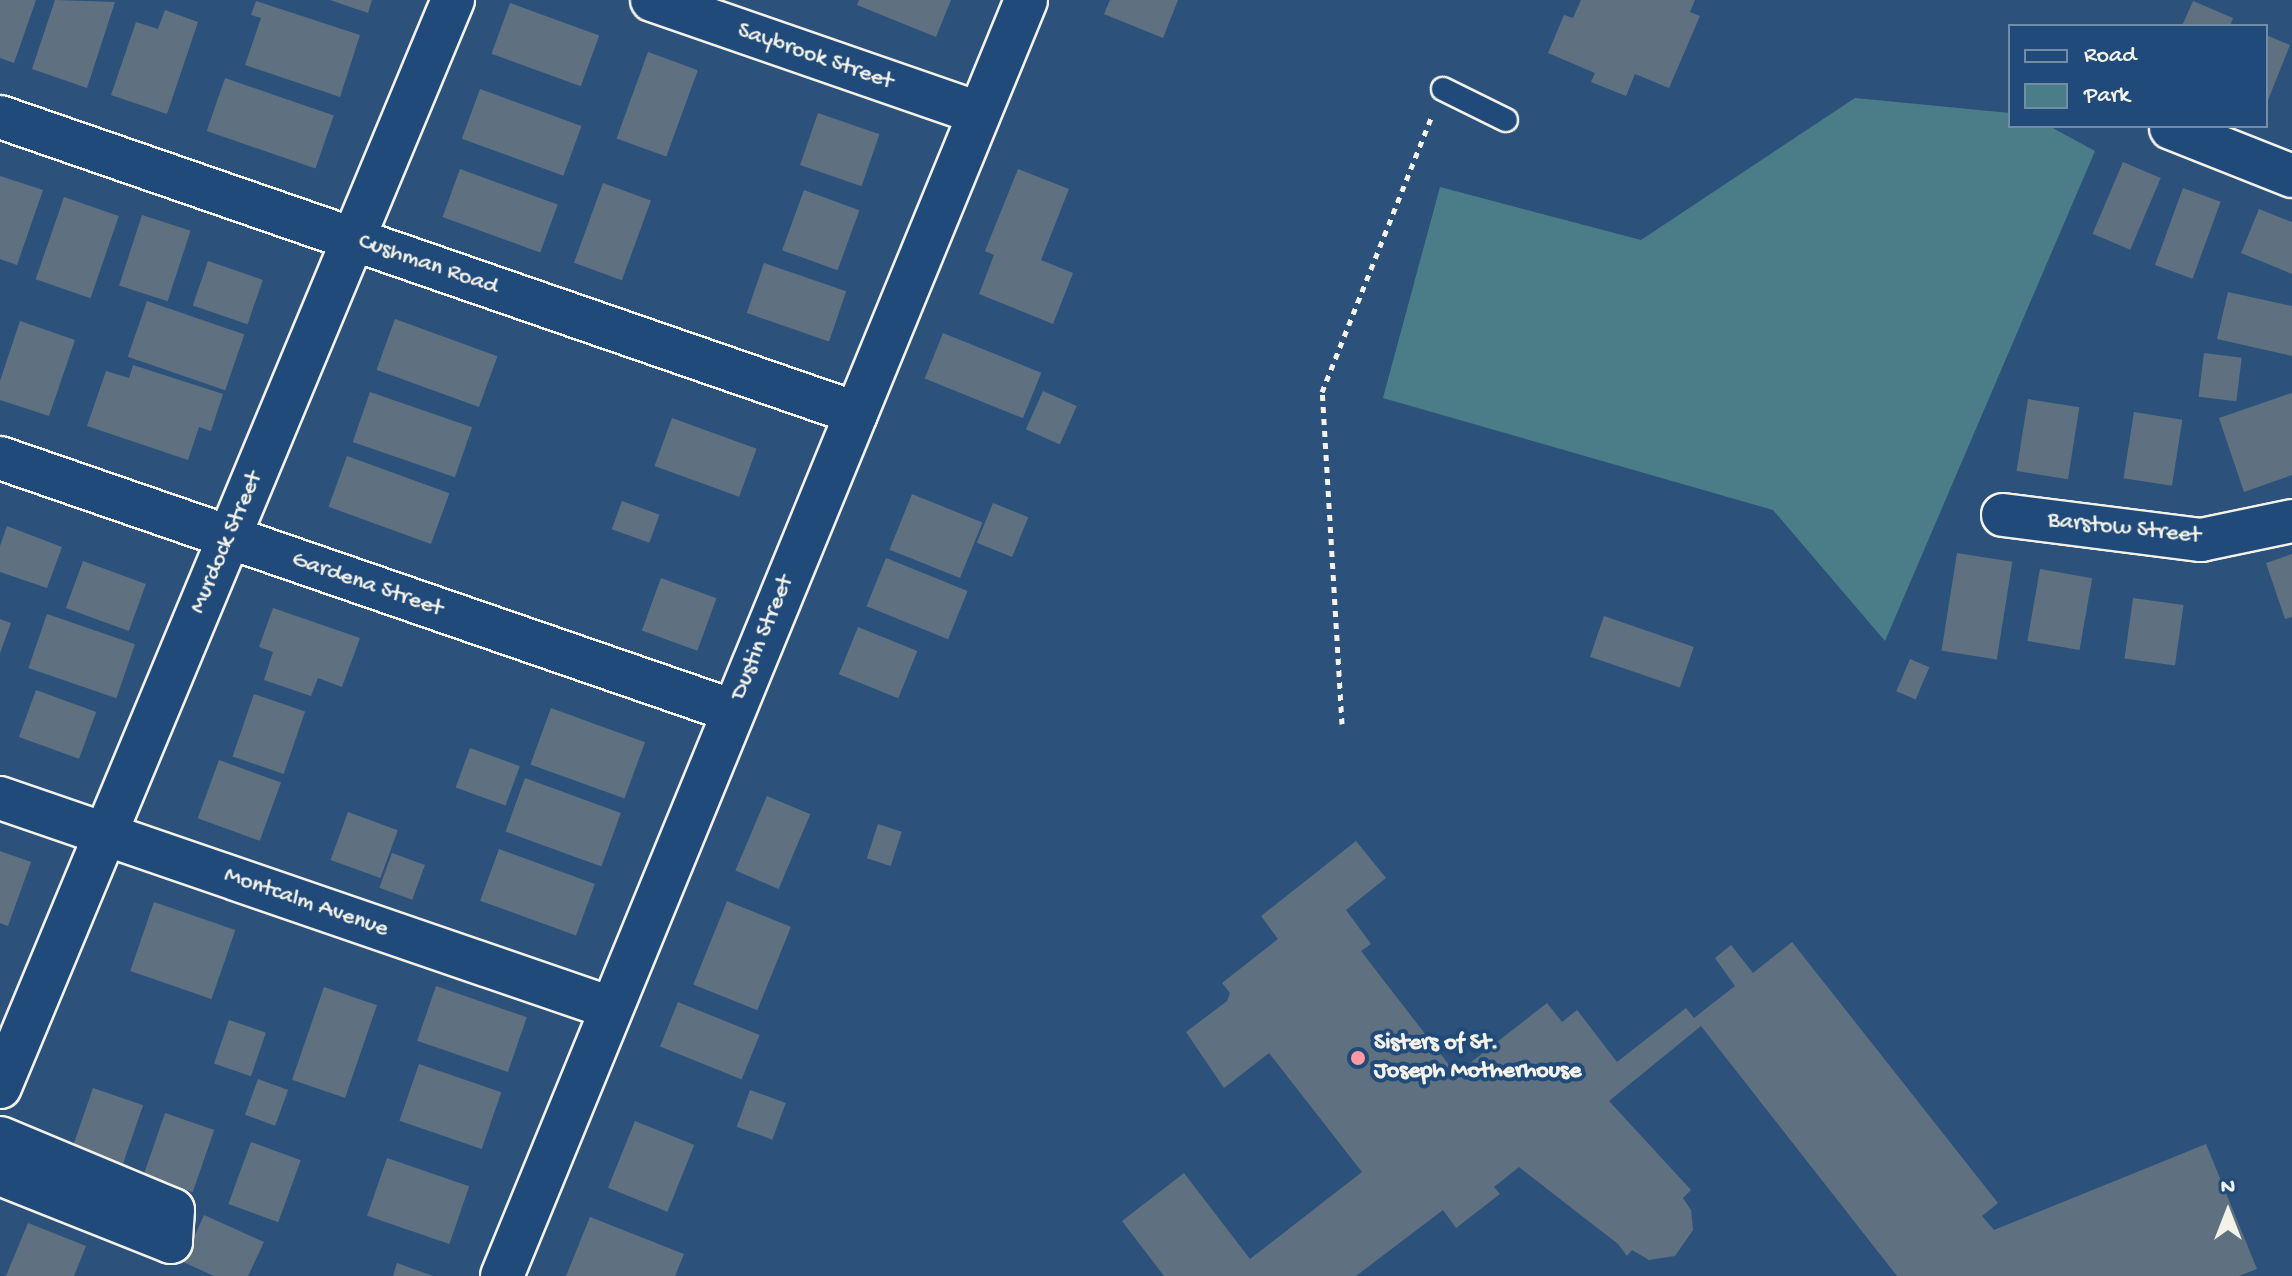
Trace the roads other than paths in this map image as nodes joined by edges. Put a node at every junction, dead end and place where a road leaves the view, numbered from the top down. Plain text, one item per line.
1 (453, 0) edge
2 (652, 0) edge
3 (1026, 0) edge
4 (1443, 89) road end
5 (979, 113) junction
6 (0, 117) edge
7 (1506, 120) dead end
8 (2171, 128) dead end
9 (2292, 176) edge
10 (353, 240) junction
11 (856, 413) junction
12 (0, 458) edge
13 (2003, 515) dead end
14 (2292, 521) edge
15 (229, 537) junction
16 (733, 711) junction
17 (0, 798) edge
18 (106, 834) junction
19 (611, 1008) junction
20 (0, 1087) edge
21 (0, 1138) edge
22 (0, 1174) edge
23 (502, 1276) edge

1 - 10 street, Murdock Street
2 - 5 street, Saybrook Street
3 - 5 street, Dustin Street
4 - 7 lane
5 - 11 street, Dustin Street
6 - 10 street, Cushman Road
8 - 9 street
10 - 11 street, Cushman Road
10 - 15 street, Murdock Street
11 - 16 street, Dustin Street
12 - 15 street, Gardena Street
13 - 14 street, Barstow Street
15 - 16 street, Gardena Street
15 - 18 street, Murdock Street
16 - 19 street, Dustin Street
17 - 18 street, Montcalm Avenue
18 - 19 street, Montcalm Avenue
18 - 20 street, Murdock Street
19 - 23 street, Dustin Street
21 - 22 street

